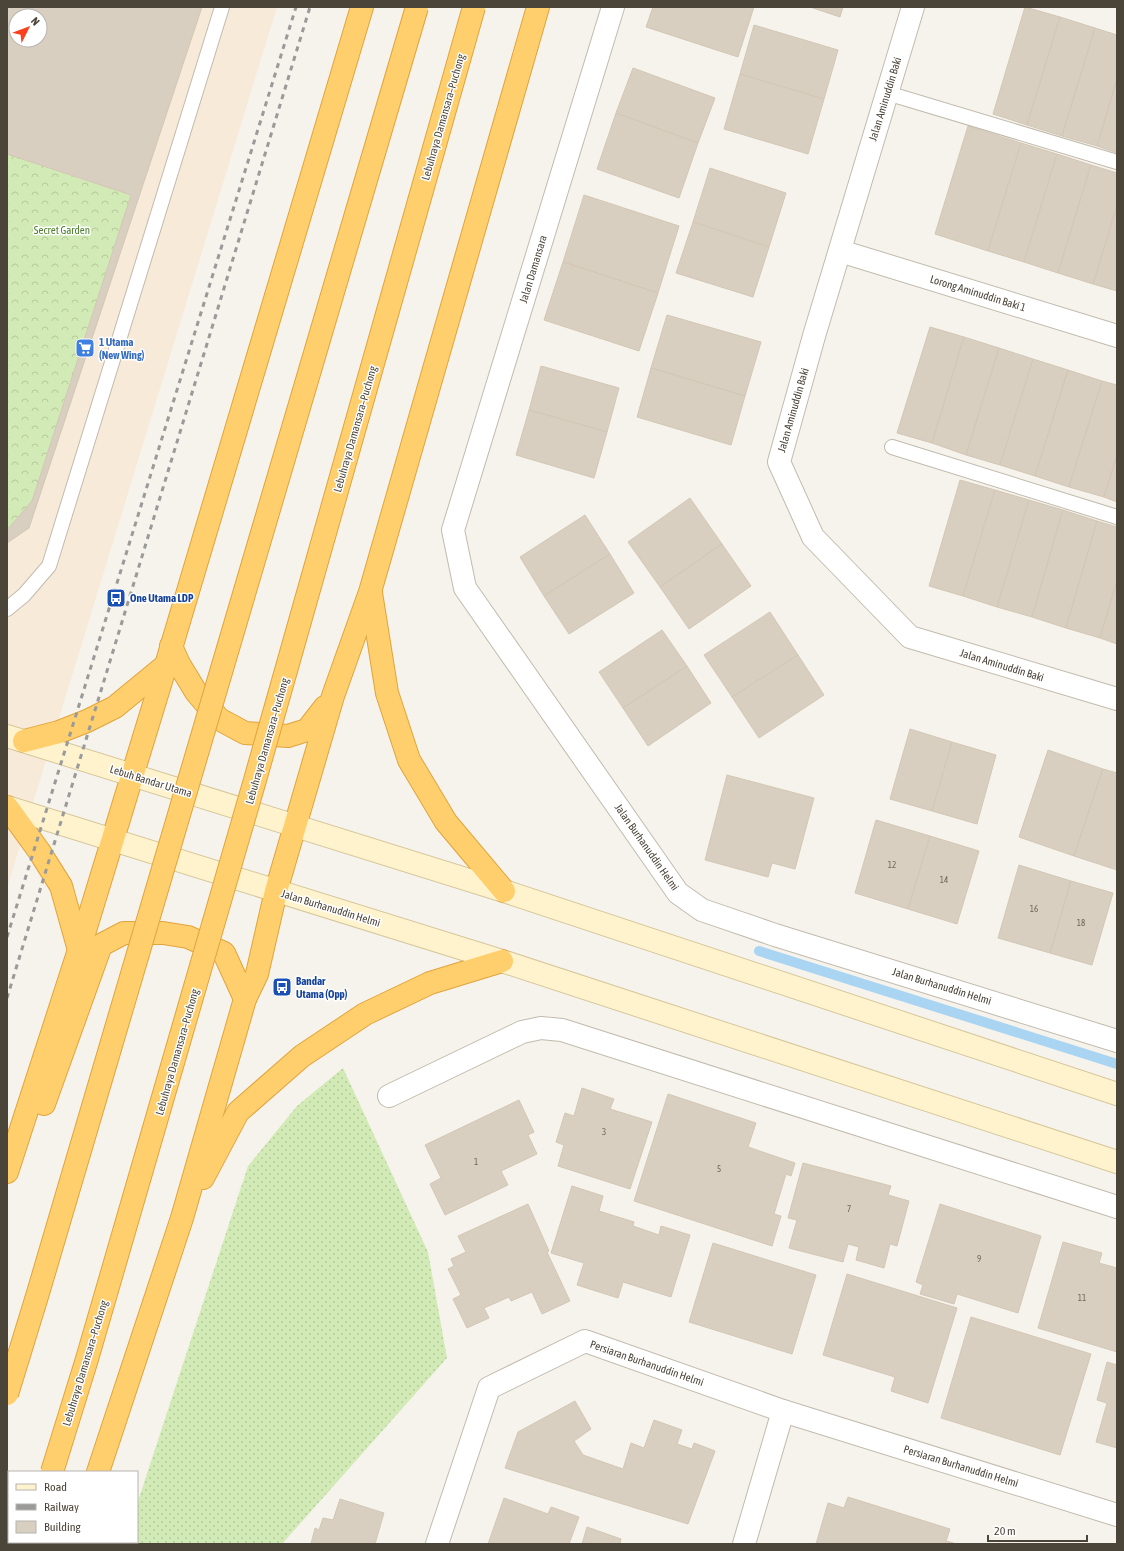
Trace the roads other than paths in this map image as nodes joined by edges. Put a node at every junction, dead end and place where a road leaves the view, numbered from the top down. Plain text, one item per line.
1 (222, 7) edge
2 (362, 7) edge
3 (417, 7) edge
4 (474, 7) edge
5 (538, 7) edge
6 (613, 7) edge
7 (913, 7) edge
8 (887, 93) junction
9 (1117, 162) edge
10 (840, 251) junction
11 (1117, 336) edge
12 (892, 447) dead end
13 (1117, 517) edge
14 (453, 530) joint
15 (370, 592) junction
16 (7, 609) edge
17 (169, 656) junction
18 (333, 696) junction
19 (1117, 699) edge
20 (16, 739) edge
21 (132, 775) junction
22 (7, 807) edge
23 (295, 826) junction
24 (112, 840) junction
25 (276, 891) junction
26 (504, 891) junction
27 (79, 950) junction
28 (502, 961) junction
29 (245, 999) junction
30 (1117, 1041) edge
31 (1117, 1094) edge
32 (389, 1096) dead end
33 (1117, 1162) edge
34 (7, 1172) edge
35 (7, 1185) edge
36 (1117, 1207) edge
37 (182, 1218) junction
38 (7, 1394) edge
39 (783, 1411) junction
40 (52, 1471) edge
41 (98, 1471) edge
42 (1117, 1515) edge
43 (438, 1544) edge
44 (744, 1544) edge

1 - 16 lane
2 - 17 highway
3 - 38 highway, bridge
4 - 40 highway, Lebuhraya Damansara–Puchong, bridge
5 - 15 highway
6 - 14 street, Jalan Damansara
7 - 8 street, Jalan Aminuddin Baki
8 - 9 lane
8 - 10 street, Jalan Aminuddin Baki
10 - 11 street, Lorong Aminuddin Baki 1
10 - 19 street, Jalan Aminuddin Baki
12 - 13 lane
14 - 30 street, Jalan Burhanuddin Helmi
15 - 18 highway
15 - 26 highway
17 - 18 highway
17 - 20 highway
17 - 21 highway
18 - 23 highway
20 - 21 main road, Lebuh Bandar Utama
21 - 23 main road, Lebuh Bandar Utama
21 - 24 highway
22 - 24 main road
22 - 27 highway
23 - 25 highway
23 - 26 main road
24 - 25 main road
24 - 27 highway
25 - 28 main road, Jalan Burhanuddin Helmi
25 - 29 highway
26 - 31 main road
27 - 34 highway
28 - 33 main road, Jalan Burhanuddin Helmi
28 - 37 highway
29 - 35 highway
29 - 37 highway
32 - 36 street
37 - 41 highway
39 - 42 street, Persiaran Burhanuddin Helmi
39 - 43 street, Persiaran Burhanuddin Helmi
39 - 44 street

